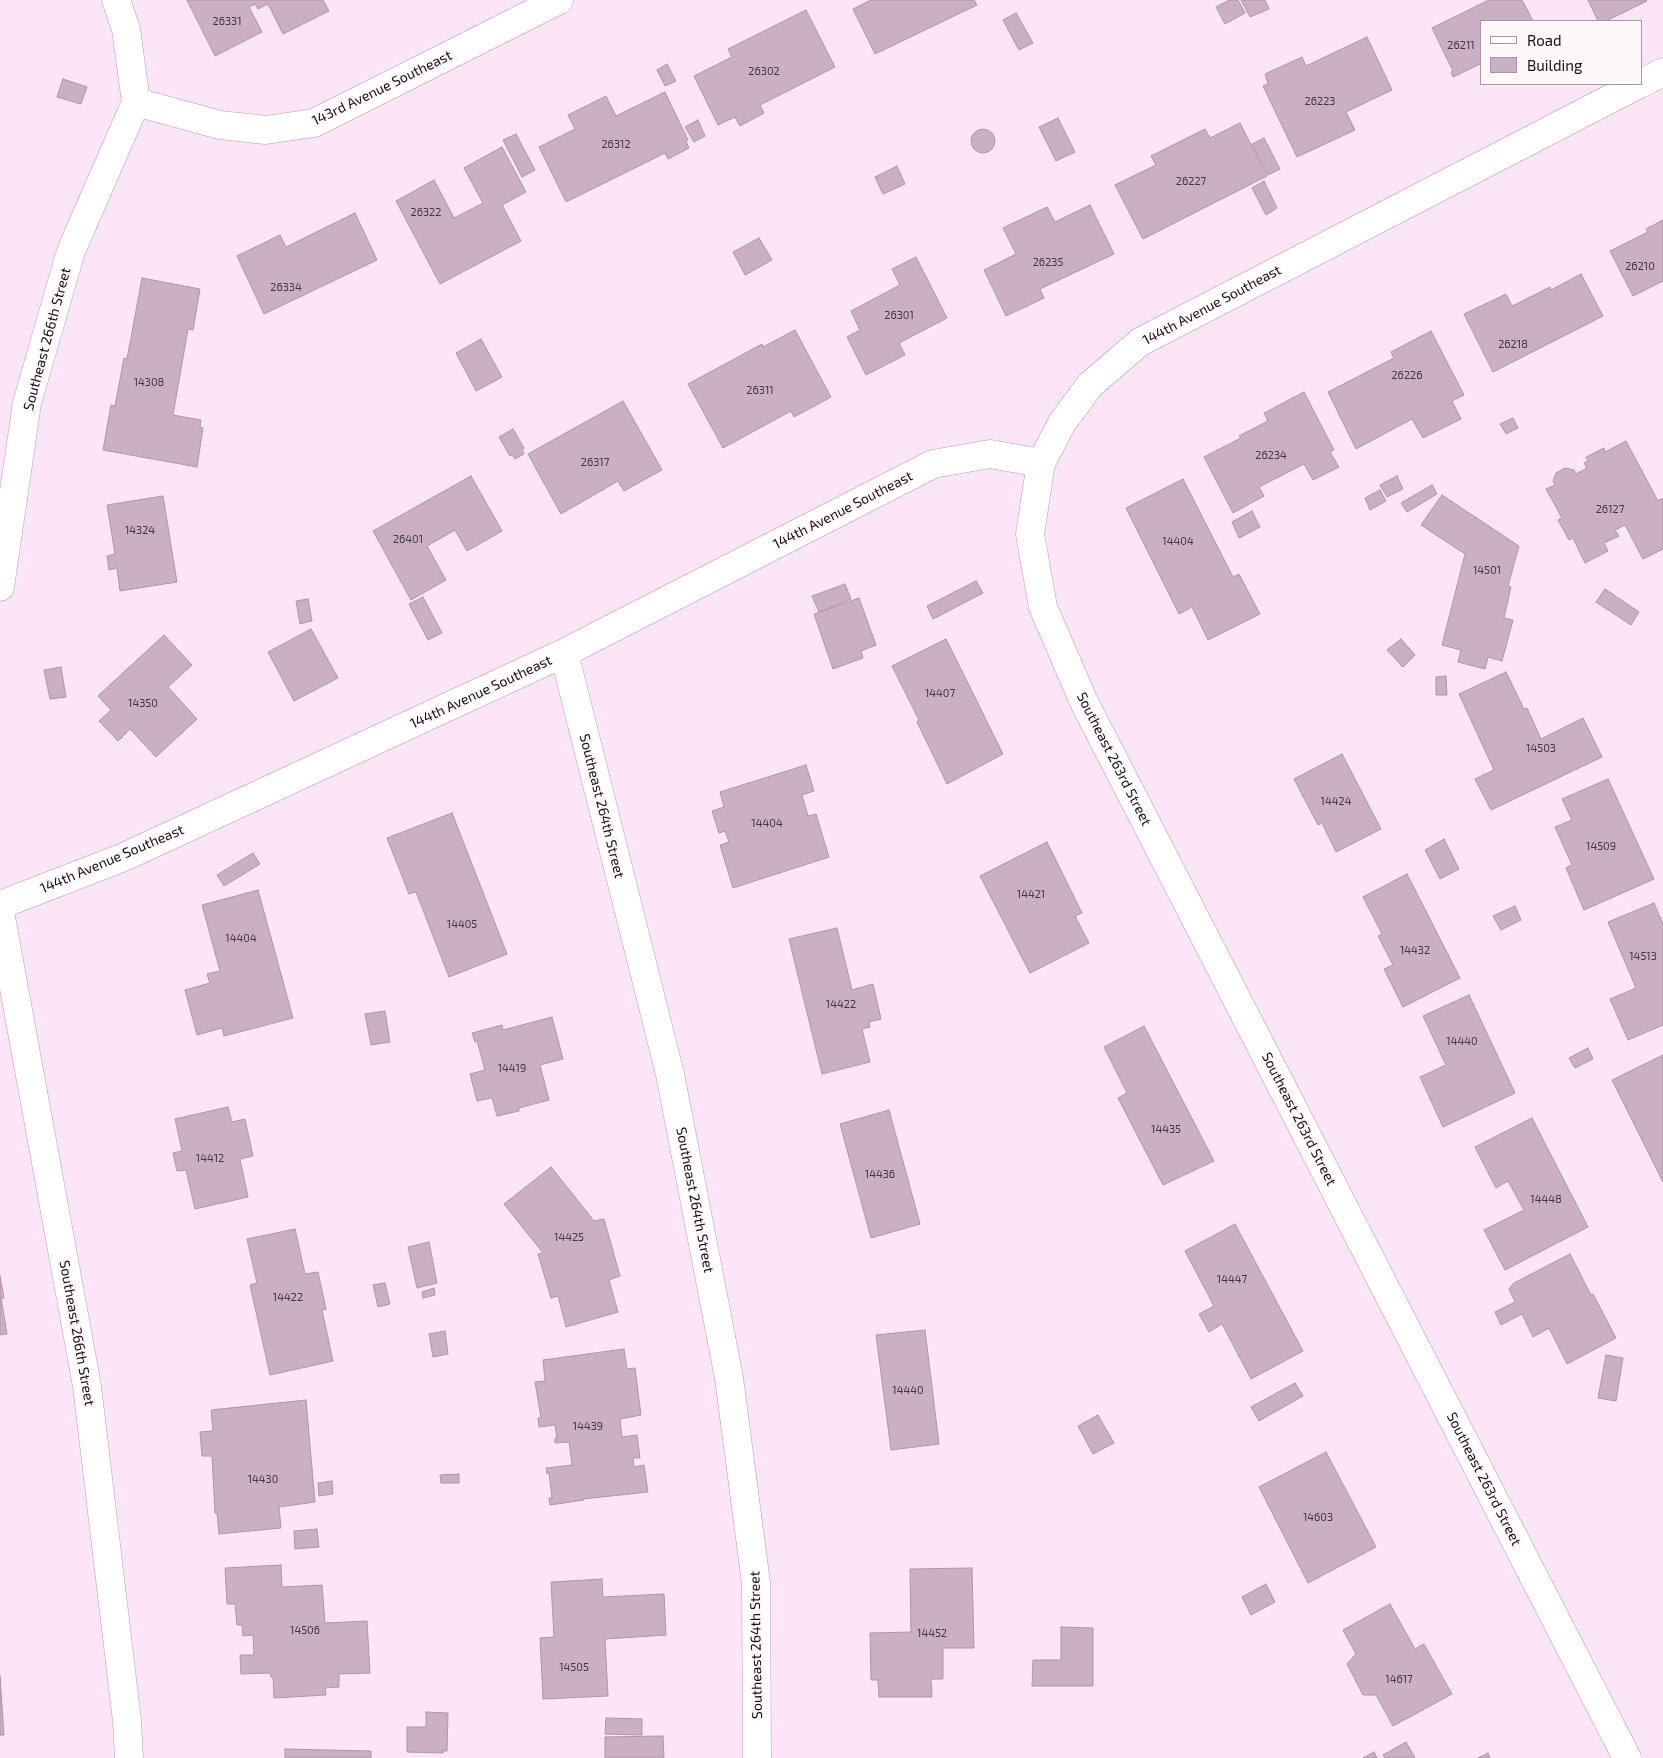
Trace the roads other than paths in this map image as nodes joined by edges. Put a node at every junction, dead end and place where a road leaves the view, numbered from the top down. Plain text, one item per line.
1 (116, 0) edge
2 (559, 0) edge
3 (1663, 72) edge
4 (1643, 82) edge
5 (1637, 85) edge
6 (136, 102) junction
7 (1041, 463) junction
8 (0, 587) edge
9 (564, 653) junction
10 (0, 905) edge
11 (0, 912) edge
12 (129, 1758) edge
13 (757, 1758) edge
14 (1627, 1758) edge

1 - 6 street
2 - 6 street, 143rd Avenue Southeast
3 - 4 street, 144th Avenue Southeast
5 - 7 street, 144th Avenue Southeast
6 - 8 street, Southeast 266th Street
7 - 9 street, 144th Avenue Southeast
7 - 14 street, Southeast 263rd Street
9 - 10 street, 144th Avenue Southeast
9 - 13 street, Southeast 264th Street
11 - 12 street, Southeast 266th Street

